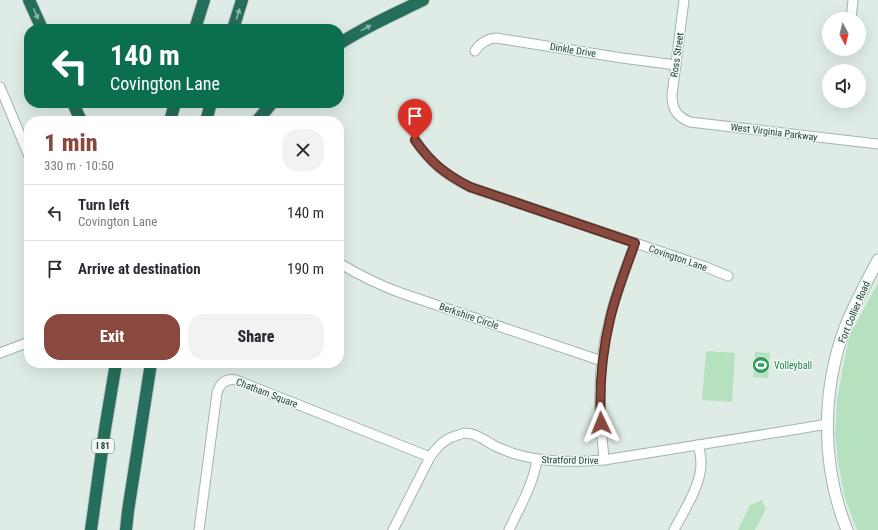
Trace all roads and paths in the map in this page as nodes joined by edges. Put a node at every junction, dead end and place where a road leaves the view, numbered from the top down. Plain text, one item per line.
1 (30, 0) edge
2 (204, 0) edge
3 (242, 0) edge
4 (423, 0) edge
5 (684, 0) edge
6 (853, 0) edge
7 (852, 12) edge
8 (40, 24) edge
9 (197, 24) edge
10 (235, 24) edge
11 (344, 41) edge
12 (474, 51) dead end
13 (676, 65) junction
14 (0, 87) edge
15 (268, 108) edge
16 (675, 110) joint
17 (261, 116) edge
18 (415, 140) dead end
19 (24, 144) edge
20 (878, 144) edge
21 (635, 243) junction
22 (878, 260) edge
23 (344, 266) edge
24 (728, 276) dead end
25 (24, 344) edge
26 (0, 354) edge
27 (602, 361) junction
28 (109, 368) edge
29 (115, 368) edge
30 (150, 368) edge
31 (158, 368) edge
32 (827, 424) junction
33 (698, 445) junction
34 (430, 457) junction
35 (537, 459) junction
36 (604, 460) junction
37 (94, 511) junction
38 (128, 511) junction
39 (91, 530) edge
40 (126, 530) edge
41 (199, 530) edge
42 (393, 530) edge
43 (509, 530) edge
44 (674, 530) edge
45 (847, 530) edge

1 -> 8 highway
2 - 9 highway
10 -> 3 highway
11 -> 4 highway
5 - 13 street, Ross Street
6 - 7 street
12 - 13 street, Dinkle Drive
13 - 16 street, Ross Street
14 - 19 street
15 - 17 highway
16 - 20 street, West Virginia Parkway
18 - 21 street, Covington Lane
21 - 24 street, Covington Lane
21 - 27 street
22 - 32 street, Fort Collier Road
23 - 27 street, Berkshire Circle
25 - 26 street
27 - 36 street
28 - 37 highway
29 - 37 highway, I 81
30 - 38 highway
31 - 38 highway
32 - 33 street, Stratford Drive
32 - 45 street, Fort Collier Road
33 - 36 street, Stratford Drive
33 - 44 street
34 - 35 street, Stratford Drive
34 - 41 street, Chatham Square
34 - 42 street, Stratford Drive
35 - 36 street, Stratford Drive
35 - 43 street
37 - 39 highway, I 81
38 - 40 highway

